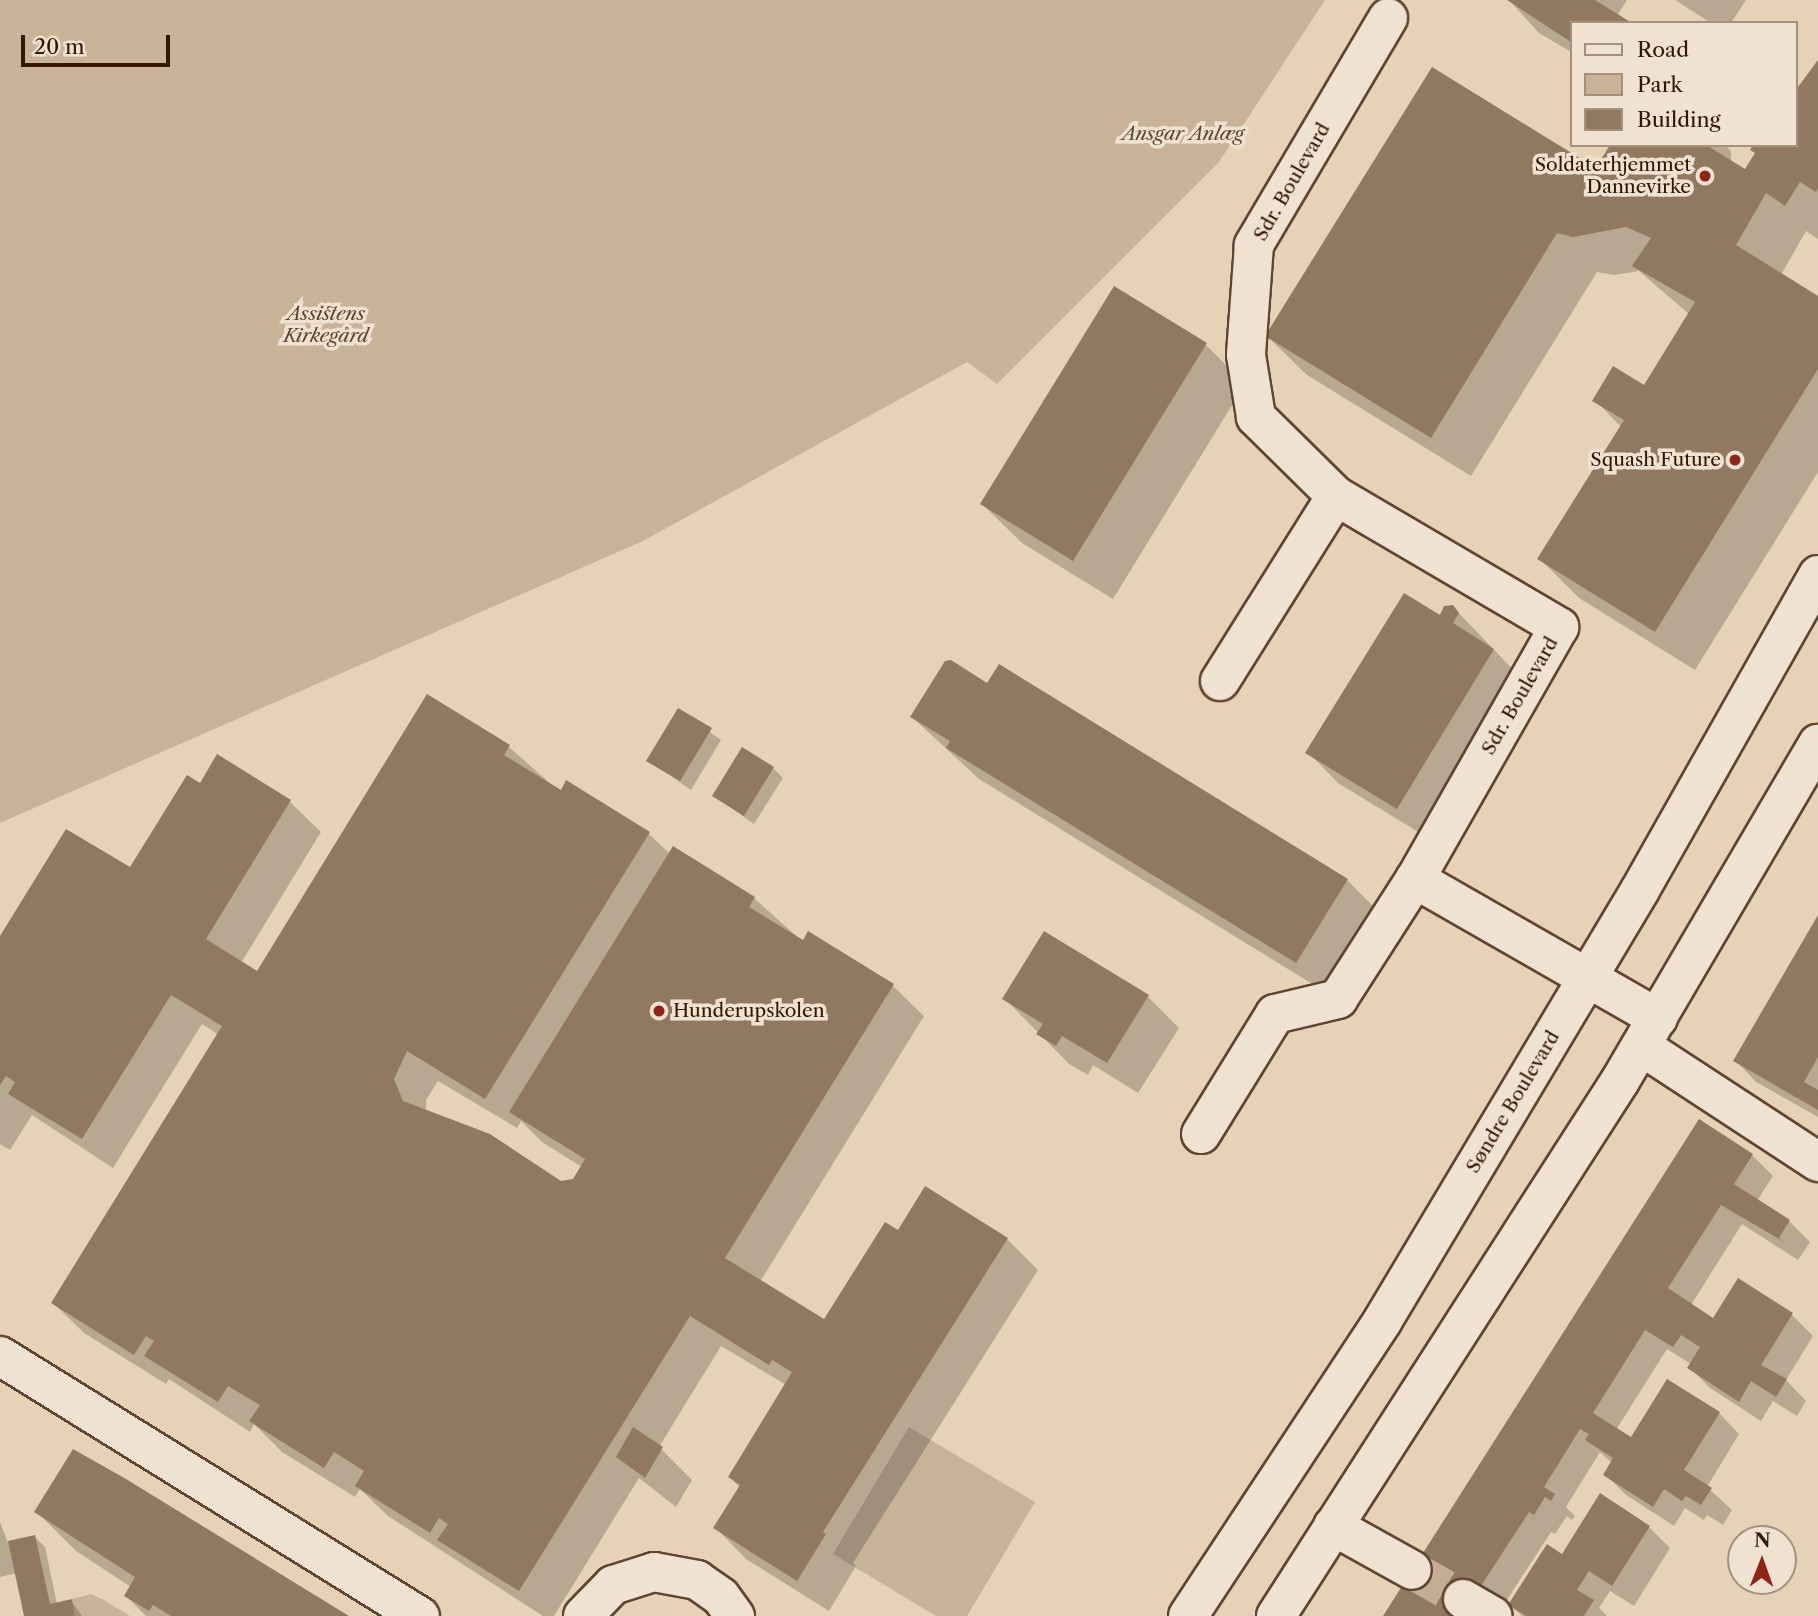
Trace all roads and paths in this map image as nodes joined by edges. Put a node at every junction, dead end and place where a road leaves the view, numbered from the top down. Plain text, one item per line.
1 (1388, 18) dead end
2 (1336, 496) junction
3 (1818, 575) edge
4 (1220, 681) dead end
5 (1818, 744) edge
6 (1415, 879) junction
7 (1588, 976) junction
8 (1650, 1032) junction
9 (1201, 1134) dead end
10 (1818, 1163) edge
11 (0, 1356) edge
12 (1333, 1526) junction
13 (1412, 1570) tunnel mouth
14 (420, 1616) edge
15 (583, 1616) edge
16 (735, 1616) edge
17 (1188, 1616) edge
18 (1276, 1616) edge

1 - 2 street, Sdr. Boulevard
2 - 4 street
2 - 6 street, Sdr. Boulevard
3 - 7 street, Søndre Boulevard
5 - 8 street
6 - 7 street
6 - 9 street, Sdr. Boulevard
7 - 8 street
7 - 17 street, Søndre Boulevard
8 - 10 street
8 - 12 street
11 - 14 street
12 - 13 street
12 - 18 street
15 - 16 street

